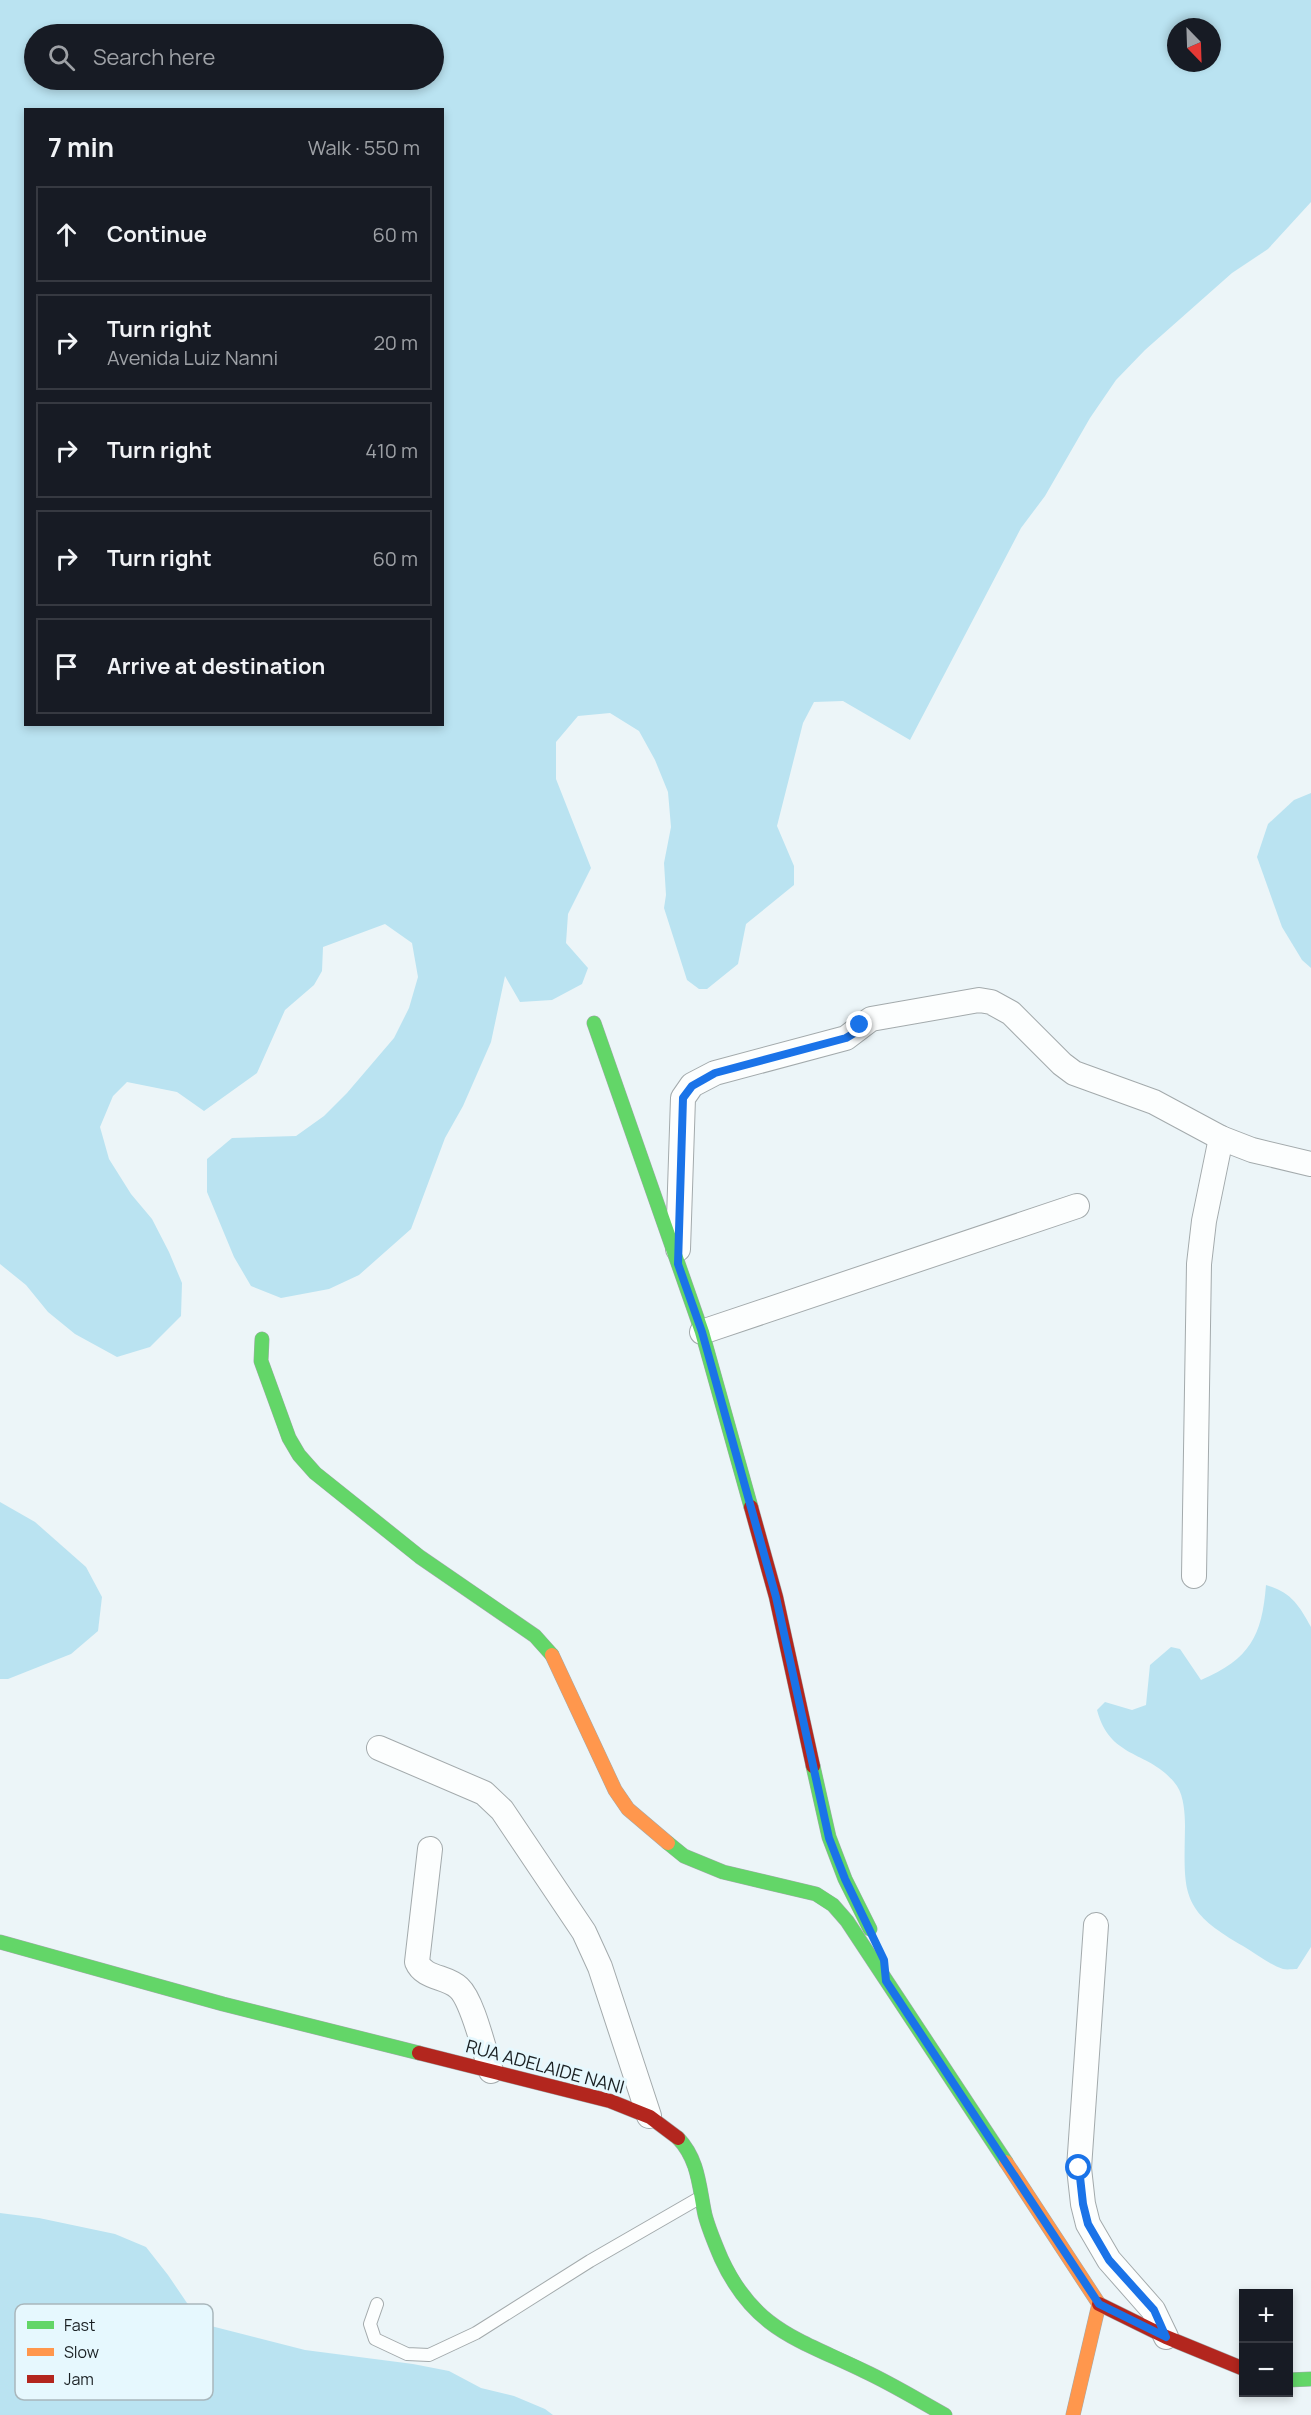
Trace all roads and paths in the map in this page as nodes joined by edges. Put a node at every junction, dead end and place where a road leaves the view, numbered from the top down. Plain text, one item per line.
1 (594, 1023) dead end
2 (1221, 1138) junction
3 (1311, 1164) edge
4 (1077, 1206) dead end
5 (678, 1264) junction
6 (702, 1332) junction
7 (262, 1339) dead end
8 (1194, 1576) dead end
9 (379, 1748) dead end
10 (430, 1850) dead end
11 (1096, 1925) dead end
12 (0, 1942) edge
13 (886, 1981) junction
14 (491, 2071) junction
15 (649, 2116) junction
16 (702, 2197) junction
17 (377, 2304) dead end
18 (1099, 2304) junction
19 (1166, 2337) junction
20 (1239, 2367) edge
21 (1311, 2379) edge
22 (1293, 2380) edge
23 (945, 2415) edge
24 (1073, 2415) edge

1 - 5 street
2 - 3 street
2 - 5 street
2 - 8 street
4 - 6 street
5 - 6 street
6 - 13 street
7 - 13 street
9 - 15 street
10 - 14 street
11 - 19 street
12 - 14 street, RUA ADELAIDE NANI
13 - 18 street
14 - 15 street, RUA ADELAIDE NANI
15 - 16 street, RUA ADELAIDE NANI
16 - 17 lane
16 - 23 street, RUA ADELAIDE NANI
18 - 19 street
18 - 24 street
19 - 20 street
21 - 22 street

